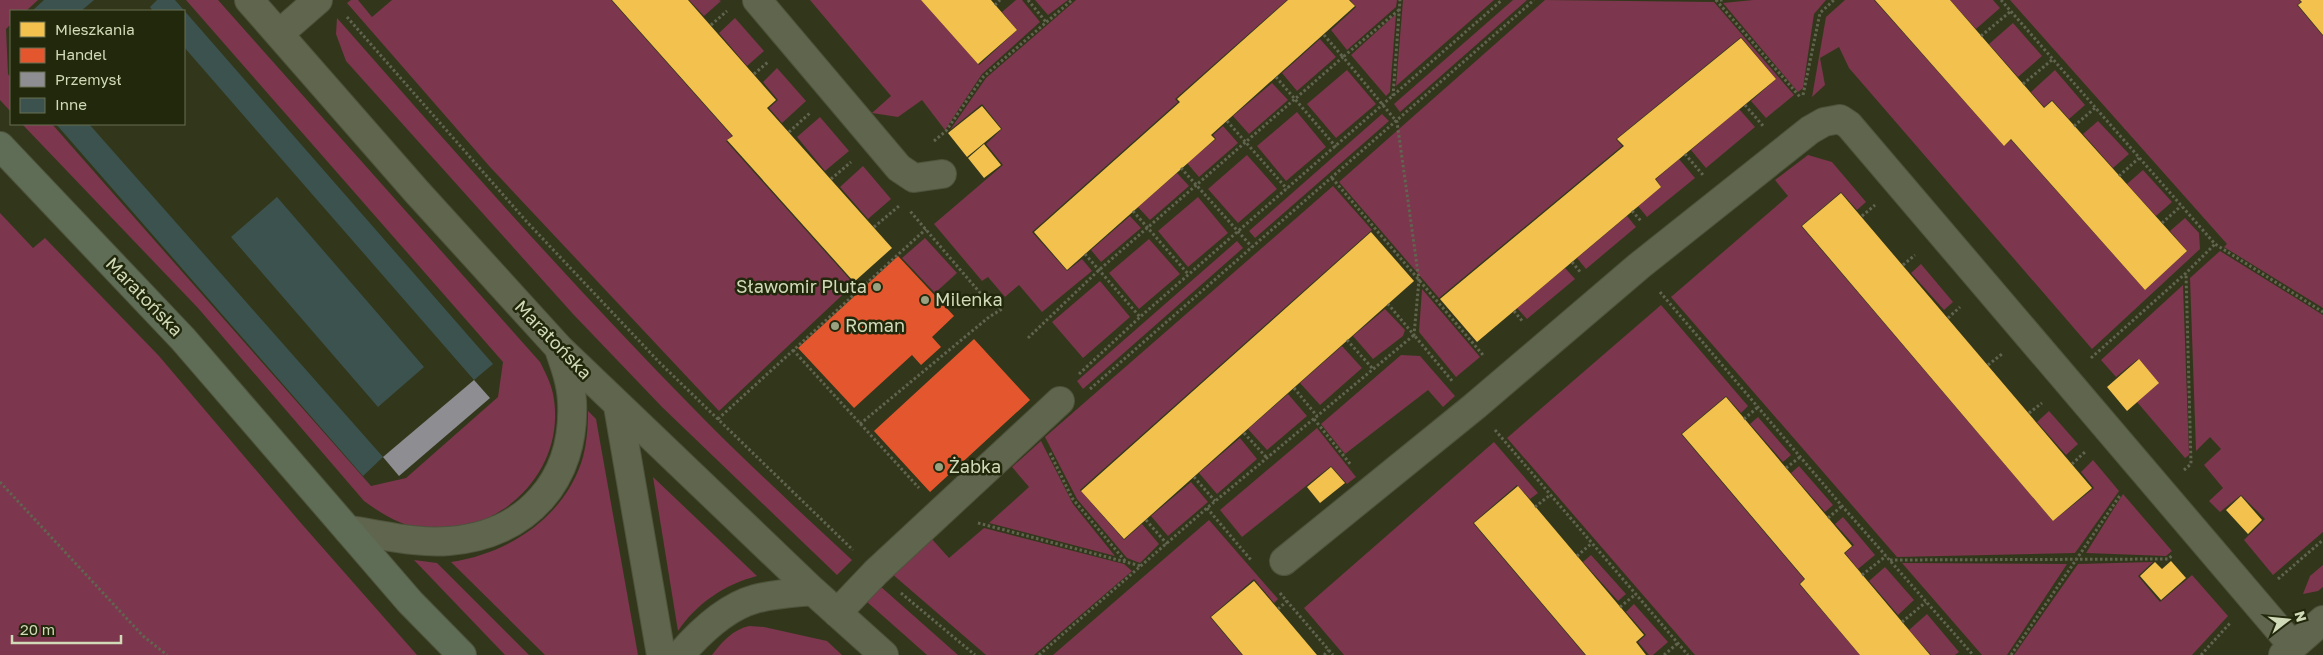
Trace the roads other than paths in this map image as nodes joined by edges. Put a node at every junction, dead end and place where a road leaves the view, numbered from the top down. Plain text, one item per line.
1 (249, 0) edge
2 (318, 0) edge
3 (745, 3) edge
4 (279, 34) junction
5 (0, 146) edge
6 (942, 174) dead end
7 (559, 348) junction
8 (1060, 401) road end
9 (618, 406) junction
10 (348, 530) junction
11 (1284, 561) dead end
12 (813, 591) junction
13 (837, 612) junction
14 (2323, 620) edge
15 (2288, 651) edge
16 (462, 655) edge
17 (661, 655) edge
18 (680, 655) edge
19 (884, 655) edge

1 - 4 street, Maratońska
2 - 4 street
3 - 6 street
4 - 7 street, Maratońska
5 - 10 main road, Maratońska
7 - 9 street, Maratońska
7 - 10 street
8 - 13 street
9 - 12 street, Maratońska
9 - 17 street
10 - 16 main road, Maratońska
11 - 15 street
12 - 13 street, Maratońska
12 - 18 street
13 - 19 street, Maratońska
14 - 15 street

